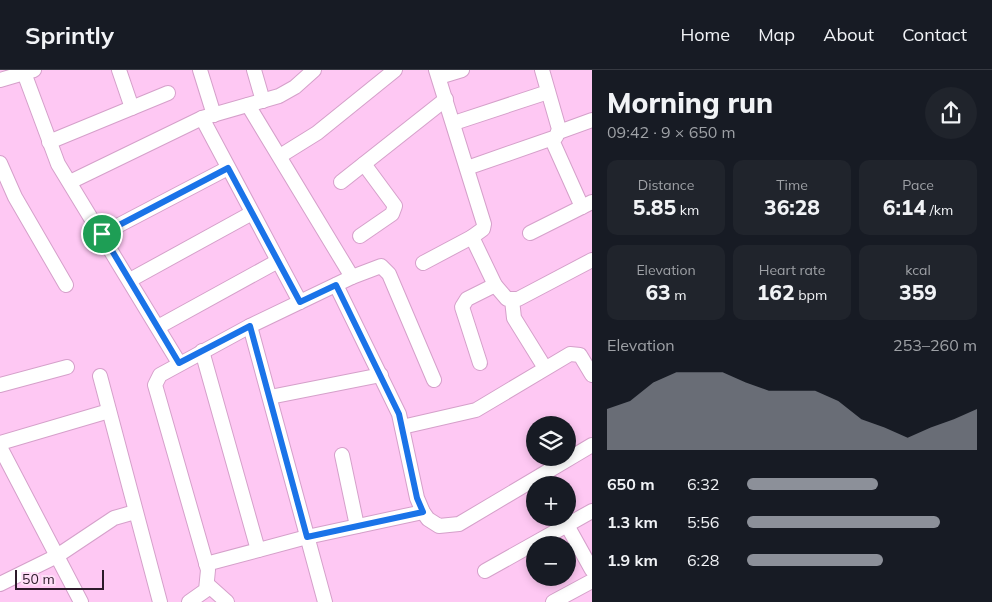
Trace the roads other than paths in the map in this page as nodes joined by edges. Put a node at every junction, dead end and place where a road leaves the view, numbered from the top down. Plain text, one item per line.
1 (119, 70) edge
2 (200, 70) edge
3 (254, 70) edge
4 (314, 70) edge
5 (395, 70) edge
6 (462, 70) edge
7 (542, 70) edge
8 (27, 71) edge
9 (438, 74) edge
10 (0, 80) edge
11 (548, 92) junction
12 (168, 94) dead end
13 (446, 100) junction
14 (263, 101) junction
15 (248, 105) junction
16 (132, 108) junction
17 (208, 117) junction
18 (454, 123) junction
19 (591, 124) edge
20 (555, 136) junction
21 (48, 142) junction
22 (280, 156) junction
23 (0, 163) edge
24 (364, 164) junction
25 (228, 168) junction
26 (467, 168) junction
27 (70, 182) junction
28 (341, 182) dead end
29 (4, 184) edge
30 (587, 205) edge
31 (252, 213) junction
32 (530, 233) dead end
33 (102, 234) junction
34 (360, 236) dead end
35 (472, 237) junction
36 (592, 260) edge
37 (278, 261) junction
38 (422, 263) dead end
39 (352, 277) junction
40 (130, 280) junction
41 (66, 285) dead end
42 (336, 285) junction
43 (495, 285) junction
44 (512, 300) junction
45 (300, 302) junction
46 (250, 326) junction
47 (158, 327) junction
48 (202, 350) junction
49 (179, 363) junction
50 (480, 363) dead end
51 (67, 367) dead end
52 (545, 368) junction
53 (381, 375) junction
54 (592, 375) edge
55 (100, 376) dead end
56 (434, 380) dead end
57 (0, 386) edge
58 (270, 397) junction
59 (109, 411) junction
60 (402, 428) junction
61 (0, 443) edge
62 (592, 445) edge
63 (0, 447) edge
64 (342, 455) dead end
65 (547, 476) edge
66 (526, 488) edge
67 (592, 510) edge
68 (135, 512) junction
69 (423, 512) junction
70 (576, 516) edge
71 (357, 526) junction
72 (556, 526) edge
73 (568, 526) edge
74 (307, 537) junction
75 (258, 550) junction
76 (57, 556) junction
77 (206, 564) junction
78 (592, 570) edge
79 (485, 571) dead end
80 (592, 581) edge
81 (0, 584) edge
82 (208, 585) junction
83 (81, 602) edge
84 (160, 602) edge
85 (189, 602) edge
86 (227, 602) edge
87 (324, 602) edge
88 (553, 602) edge

1 - 16 street
2 - 17 street
3 - 14 street
4 - 14 street
5 - 22 street
6 - 9 street
7 - 11 street
8 - 10 street
8 - 21 street
9 - 13 street
11 - 18 street
11 - 20 street
12 - 16 street
13 - 18 street
13 - 24 street
14 - 15 street
15 - 17 street
15 - 22 street
16 - 21 street
17 - 25 street
17 - 27 street
18 - 26 street
19 - 20 street
20 - 26 street
20 - 30 street
21 - 27 street
22 - 39 street
23 - 29 street
24 - 28 street
24 - 34 street
25 - 31 street
25 - 33 street
26 - 35 street
27 - 33 street
29 - 41 street
30 - 32 street
31 - 37 street
31 - 40 street
33 - 40 street
35 - 38 street
35 - 43 street
36 - 44 street
37 - 45 street
37 - 47 street
39 - 42 street
39 - 56 street
40 - 47 street
42 - 45 street
42 - 53 street
43 - 44 street
43 - 50 street
44 - 52 street
45 - 46 street
46 - 48 street
46 - 58 street
47 - 49 street
48 - 49 street
48 - 75 street
49 - 77 street
51 - 57 street
52 - 54 street
52 - 60 street
53 - 58 street
53 - 60 street
55 - 59 street
58 - 74 street
59 - 61 street
59 - 68 street
60 - 69 street
62 - 65 street
63 - 76 street
64 - 71 street
66 - 69 street
67 - 70 street
68 - 76 street
68 - 84 street
69 - 71 street
71 - 74 street
72 - 79 street
73 - 78 street
74 - 75 street
74 - 87 street
75 - 77 street
76 - 81 street
76 - 83 street
77 - 82 street
80 - 88 street
82 - 85 street
82 - 86 street

